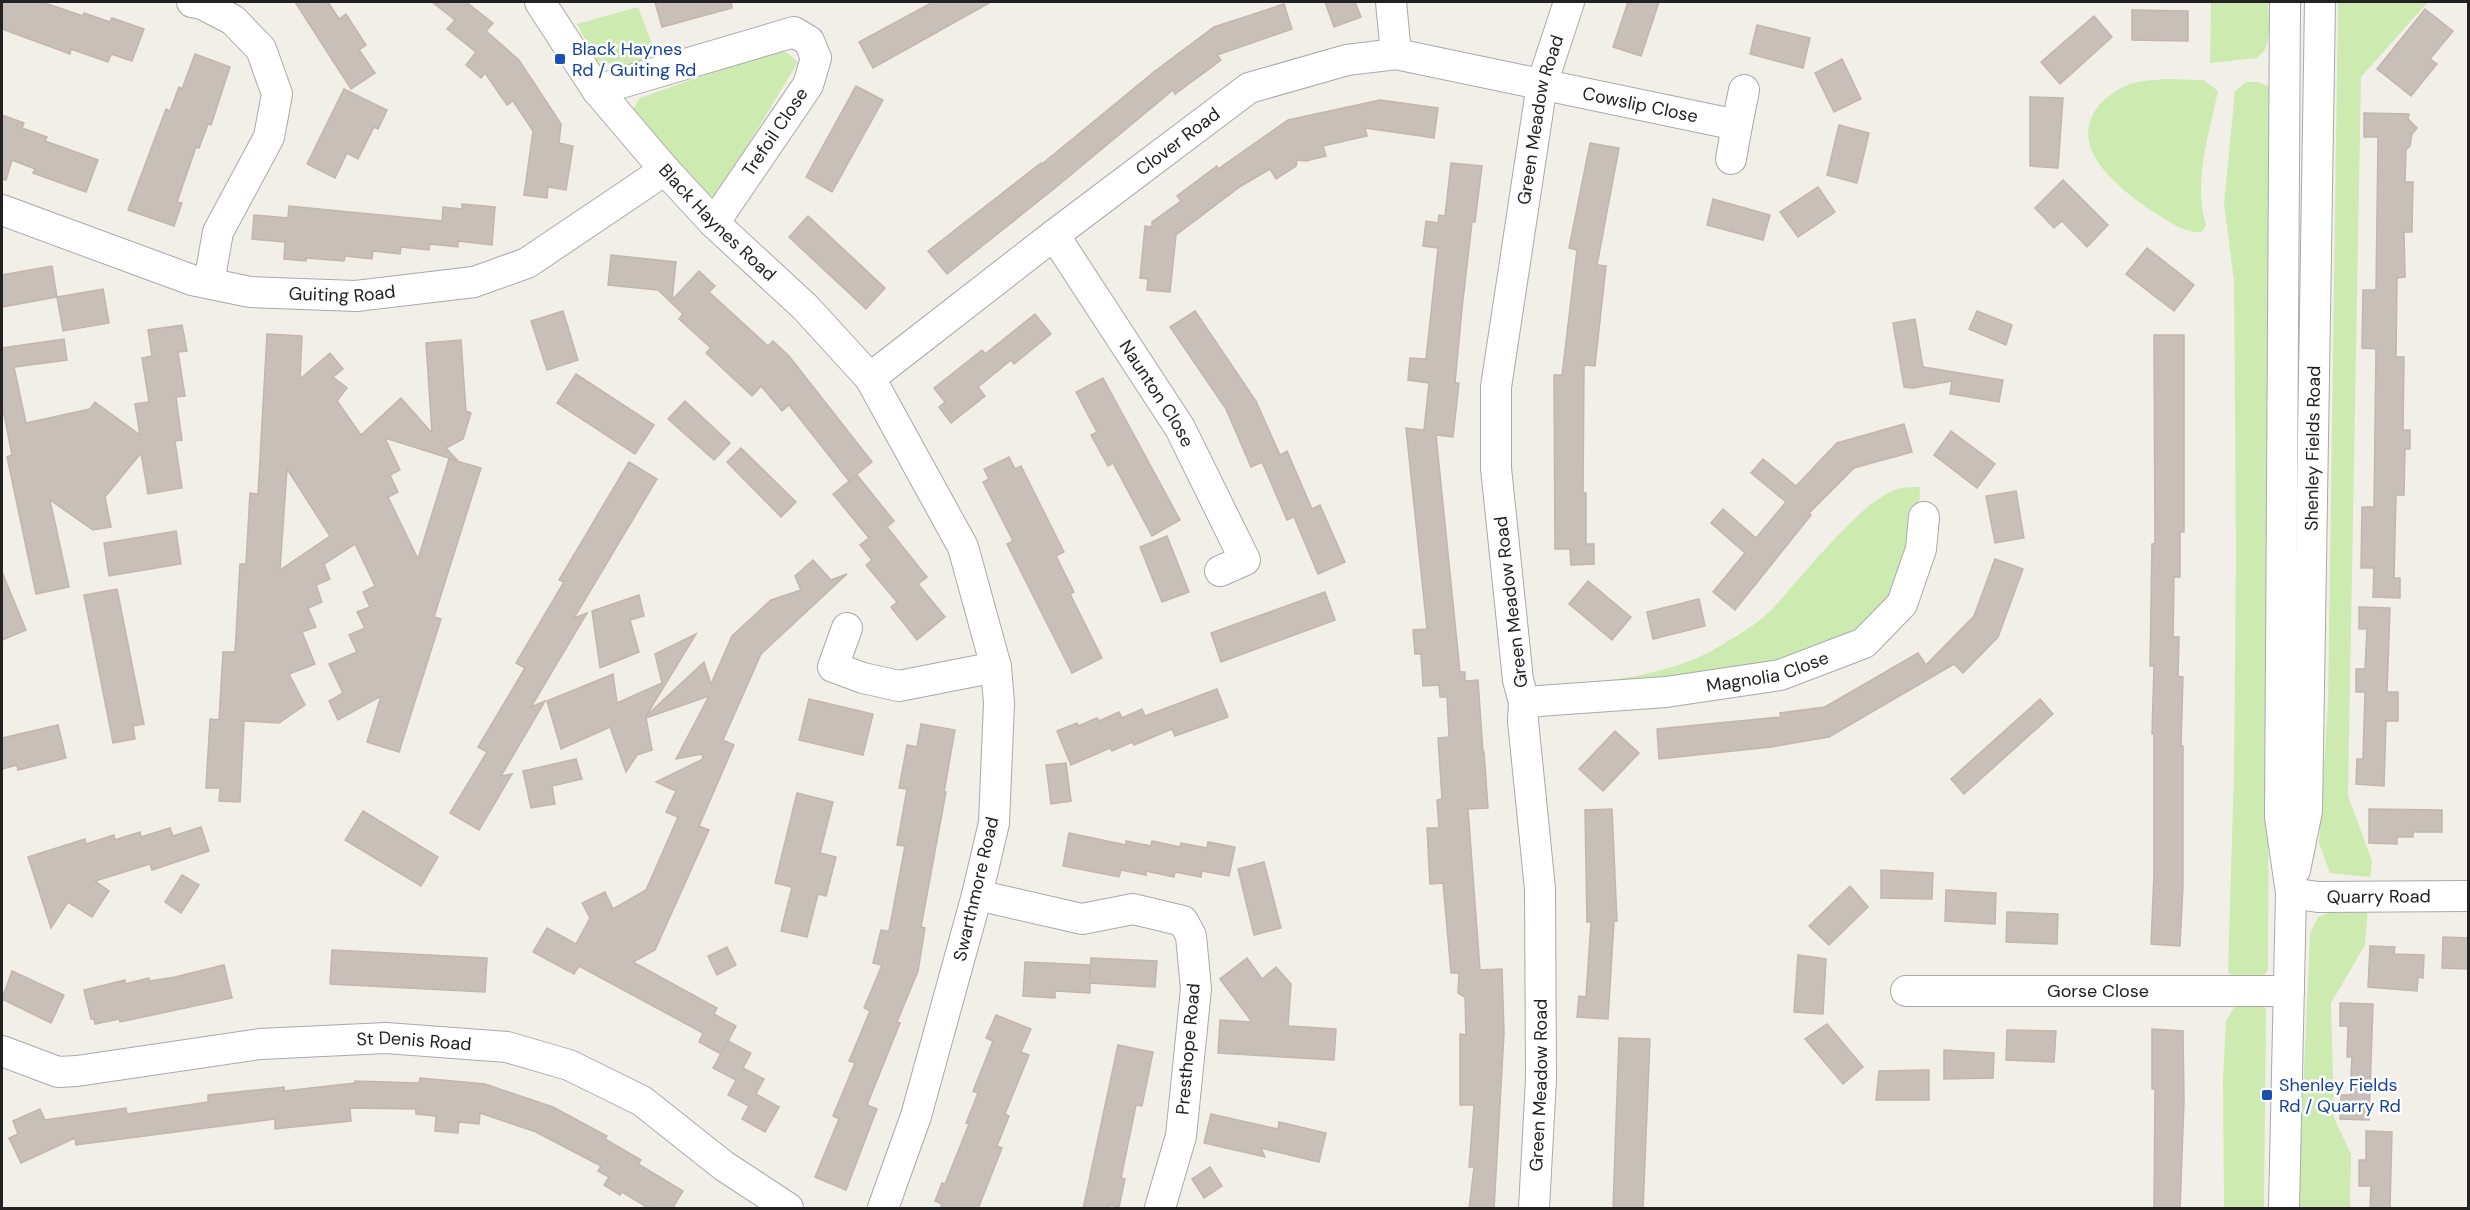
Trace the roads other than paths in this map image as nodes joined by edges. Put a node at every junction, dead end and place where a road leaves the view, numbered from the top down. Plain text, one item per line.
1 (192, 2) edge
2 (540, 2) edge
3 (1391, 2) edge
4 (1569, 2) edge
5 (2285, 2) edge
6 (2320, 2) edge
7 (1396, 54) junction
8 (1542, 84) junction
9 (597, 90) junction
10 (1744, 90) dead end
11 (1737, 125) junction
12 (1731, 159) dead end
13 (665, 170) junction
14 (2, 210) edge
15 (714, 224) junction
16 (1054, 235) junction
17 (209, 282) junction
18 (870, 378) junction
19 (903, 434) joint
20 (1924, 517) dead end
21 (1245, 561) dead end
22 (847, 628) dead end
23 (996, 667) junction
24 (1524, 702) junction
25 (2291, 893) junction
26 (977, 896) junction
27 (2469, 896) edge
28 (1905, 991) dead end
29 (2289, 992) junction
30 (2, 1051) edge
31 (788, 1209) edge
32 (883, 1209) edge
33 (1160, 1209) edge
34 (1534, 1209) edge
35 (2284, 1209) edge

1 - 17 street
2 - 9 street, Black Haynes Road
3 - 7 street
4 - 8 street, Green Meadow Road
5 - 25 street, Shenley Fields Road
6 - 25 street, Shenley Fields Road
7 - 8 street, Clover Road
7 - 16 street, Clover Road
8 - 11 street, Cowslip Close
8 - 24 street, Green Meadow Road
9 - 13 street, Black Haynes Road
9 - 15 street, Trefoil Close
10 - 11 street
11 - 12 street
13 - 15 street, Black Haynes Road
13 - 17 street, Guiting Road
14 - 17 street, Guiting Road
15 - 18 street, Black Haynes Road
16 - 18 street, Clover Road
16 - 21 street, Naunton Close
18 - 19 street, Black Haynes Road
19 - 23 street, Swarthmore Road
20 - 24 street, Magnolia Close
22 - 23 street
23 - 26 street, Swarthmore Road
24 - 34 street, Green Meadow Road
25 - 27 street, Quarry Road
25 - 29 street, Shenley Fields Road
26 - 32 street, Swarthmore Road
26 - 33 street, Presthope Road
28 - 29 street, Gorse Close
29 - 35 street, Shenley Fields Road
30 - 31 street, St Denis Road

